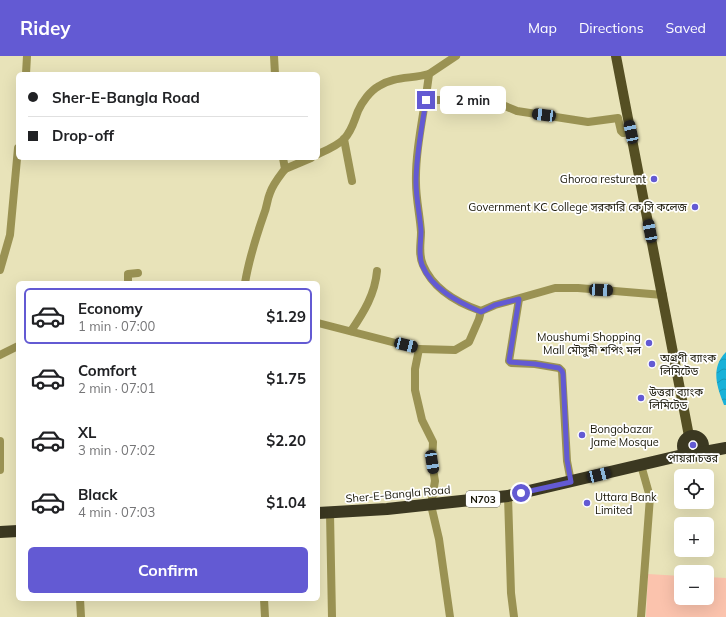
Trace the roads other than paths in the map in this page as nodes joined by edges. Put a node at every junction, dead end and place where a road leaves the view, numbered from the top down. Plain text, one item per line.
1 (27, 56) edge
2 (274, 56) edge
3 (456, 56) edge
4 (616, 56) edge
5 (622, 56) edge
6 (26, 72) edge
7 (275, 72) edge
8 (429, 74) junction
9 (426, 100) junction
10 (631, 132) junction
11 (344, 139) junction
12 (320, 153) edge
13 (17, 160) edge
14 (283, 160) edge
15 (306, 160) edge
16 (285, 169) junction
17 (352, 181) dead end
18 (0, 270) edge
19 (377, 271) dead end
20 (138, 273) dead end
21 (128, 281) edge
22 (245, 281) edge
23 (663, 295) junction
24 (519, 299) junction
25 (481, 312) junction
26 (320, 323) edge
27 (351, 331) junction
28 (16, 347) edge
29 (419, 349) junction
30 (0, 355) edge
31 (0, 441) edge
32 (692, 444) junction
33 (726, 444) edge
34 (726, 448) edge
35 (643, 464) junction
36 (0, 470) edge
37 (571, 482) junction
38 (508, 496) junction
39 (431, 505) junction
40 (330, 513) junction
41 (320, 514) edge
42 (16, 531) edge
43 (0, 532) edge
44 (80, 601) edge
45 (264, 601) edge
46 (81, 617) edge
47 (265, 617) edge
48 (332, 617) edge
49 (450, 617) edge
50 (514, 617) edge
51 (641, 617) edge

1 - 6 street
2 - 7 street
3 - 8 street
4 - 10 main road
5 - 32 main road
8 - 9 street
8 - 11 street
9 - 10 street
9 - 25 street
10 - 23 main road
11 - 12 street
11 - 17 street
13 - 18 street
14 - 16 street
15 - 16 street
16 - 22 street
19 - 27 street
20 - 21 street
23 - 24 street
23 - 32 main road
24 - 25 street
24 - 37 street
25 - 29 street
26 - 27 street
27 - 29 street
28 - 30 street
29 - 39 street
31 - 36 street
32 - 33 highway, N703
32 - 34 highway, N703
32 - 35 highway, Sher-E-Bangla Road / N703
35 - 37 highway, Sher-E-Bangla Road / N703
35 - 51 street
37 - 38 highway, Sher-E-Bangla Road / N703
38 - 39 highway, Sher-E-Bangla Road / N703
38 - 50 street
39 - 40 highway, Sher-E-Bangla Road / N703
39 - 49 street
40 - 41 highway, Sher-E-Bangla Road / N703
40 - 48 street
42 - 43 highway
44 - 46 street
45 - 47 street

